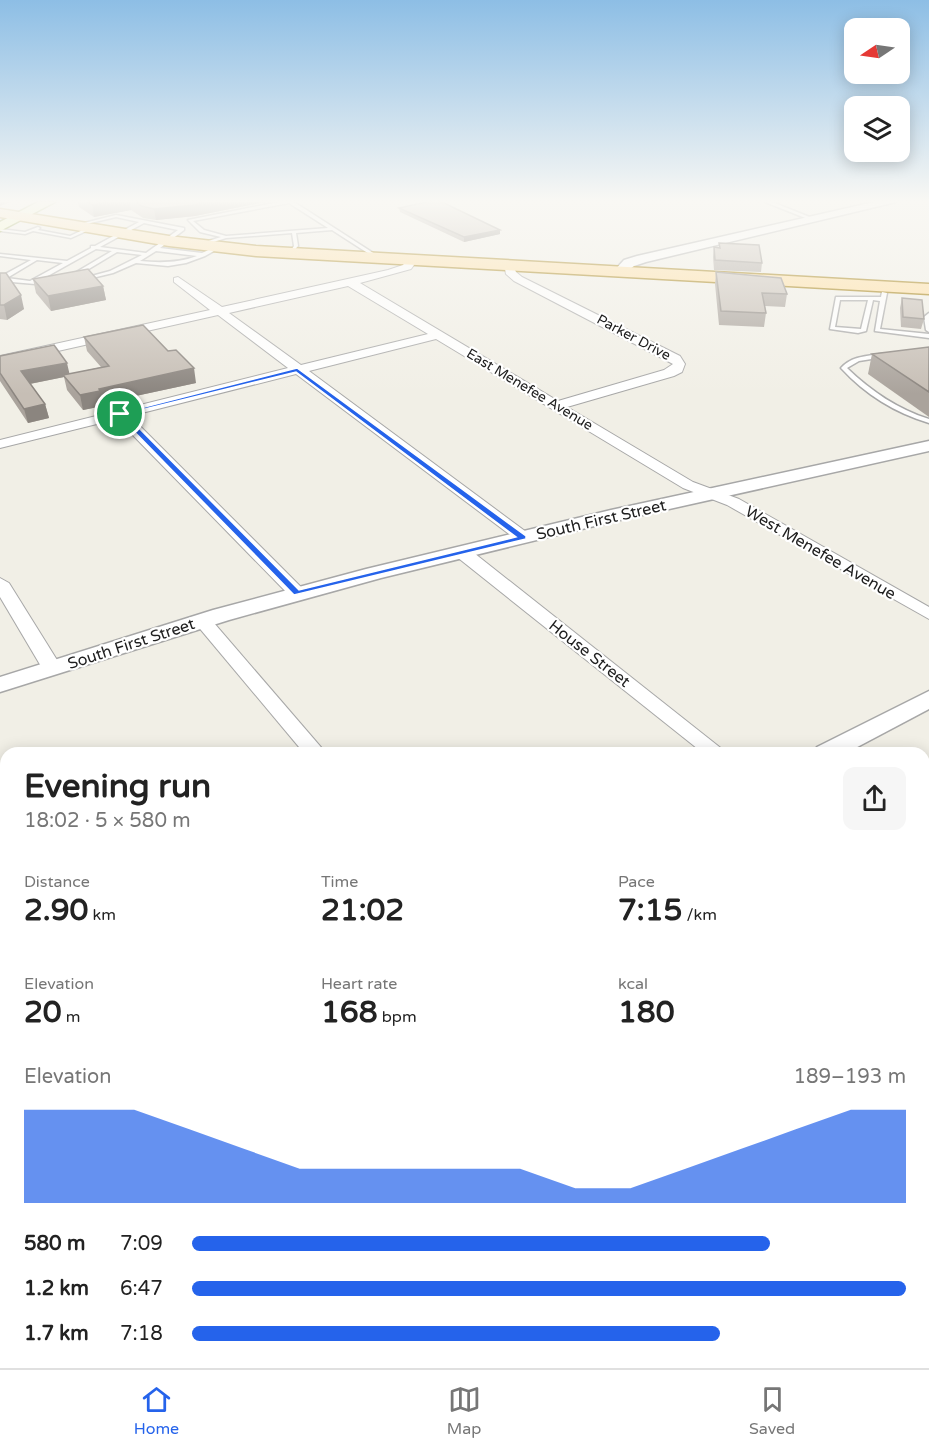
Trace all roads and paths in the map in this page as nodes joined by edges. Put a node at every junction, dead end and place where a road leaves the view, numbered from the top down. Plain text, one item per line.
1 (24, 266) edge
2 (60, 266) edge
3 (93, 266) edge
4 (124, 266) edge
5 (408, 266) edge
6 (505, 266) edge
7 (508, 266) junction
8 (626, 266) edge
9 (620, 272) junction
10 (1, 279) edge
11 (178, 280) dead end
12 (32, 282) junction
13 (350, 282) junction
14 (55, 283) edge
15 (929, 289) edge
16 (884, 292) junction
17 (871, 298) junction
18 (219, 313) junction
19 (929, 315) edge
20 (929, 330) edge
21 (438, 335) junction
22 (929, 336) edge
23 (891, 355) edge
24 (0, 360) edge
25 (297, 370) junction
26 (558, 405) junction
27 (120, 414) junction
28 (929, 421) edge
29 (0, 444) edge
30 (929, 446) edge
31 (711, 493) junction
32 (523, 537) junction
33 (463, 553) junction
34 (0, 583) edge
35 (297, 593) junction
36 (929, 614) edge
37 (202, 620) junction
38 (52, 668) junction
39 (0, 685) edge
40 (929, 699) edge
41 (311, 747) edge
42 (709, 747) edge
43 (837, 747) edge

1 - 10 lane
2 - 12 lane
3 - 4 lane
5 - 13 street
6 - 7 main road
7 - 9 main road
7 - 26 street, Parker Drive
8 - 9 street
9 - 16 main road
10 - 12 lane
11 - 18 street
12 - 14 lane
13 - 18 street
13 - 21 street, East Menefee Avenue
15 - 16 main road
16 - 17 lane
16 - 22 lane
17 - 17 lane
18 - 24 street
18 - 25 street
19 - 20 lane
21 - 25 street
21 - 26 street, East Menefee Avenue
23 - 28 lane
25 - 27 street
25 - 32 street
26 - 31 street, East Menefee Avenue
27 - 29 street
27 - 35 street
30 - 31 street, South First Street
31 - 32 street, South First Street
31 - 36 street, West Menefee Avenue
32 - 33 street, South First Street
33 - 35 street, South First Street
33 - 42 street, House Street
34 - 38 street
35 - 37 street, South First Street
37 - 38 street, South First Street
37 - 41 street
38 - 39 street, South First Street
40 - 43 street

